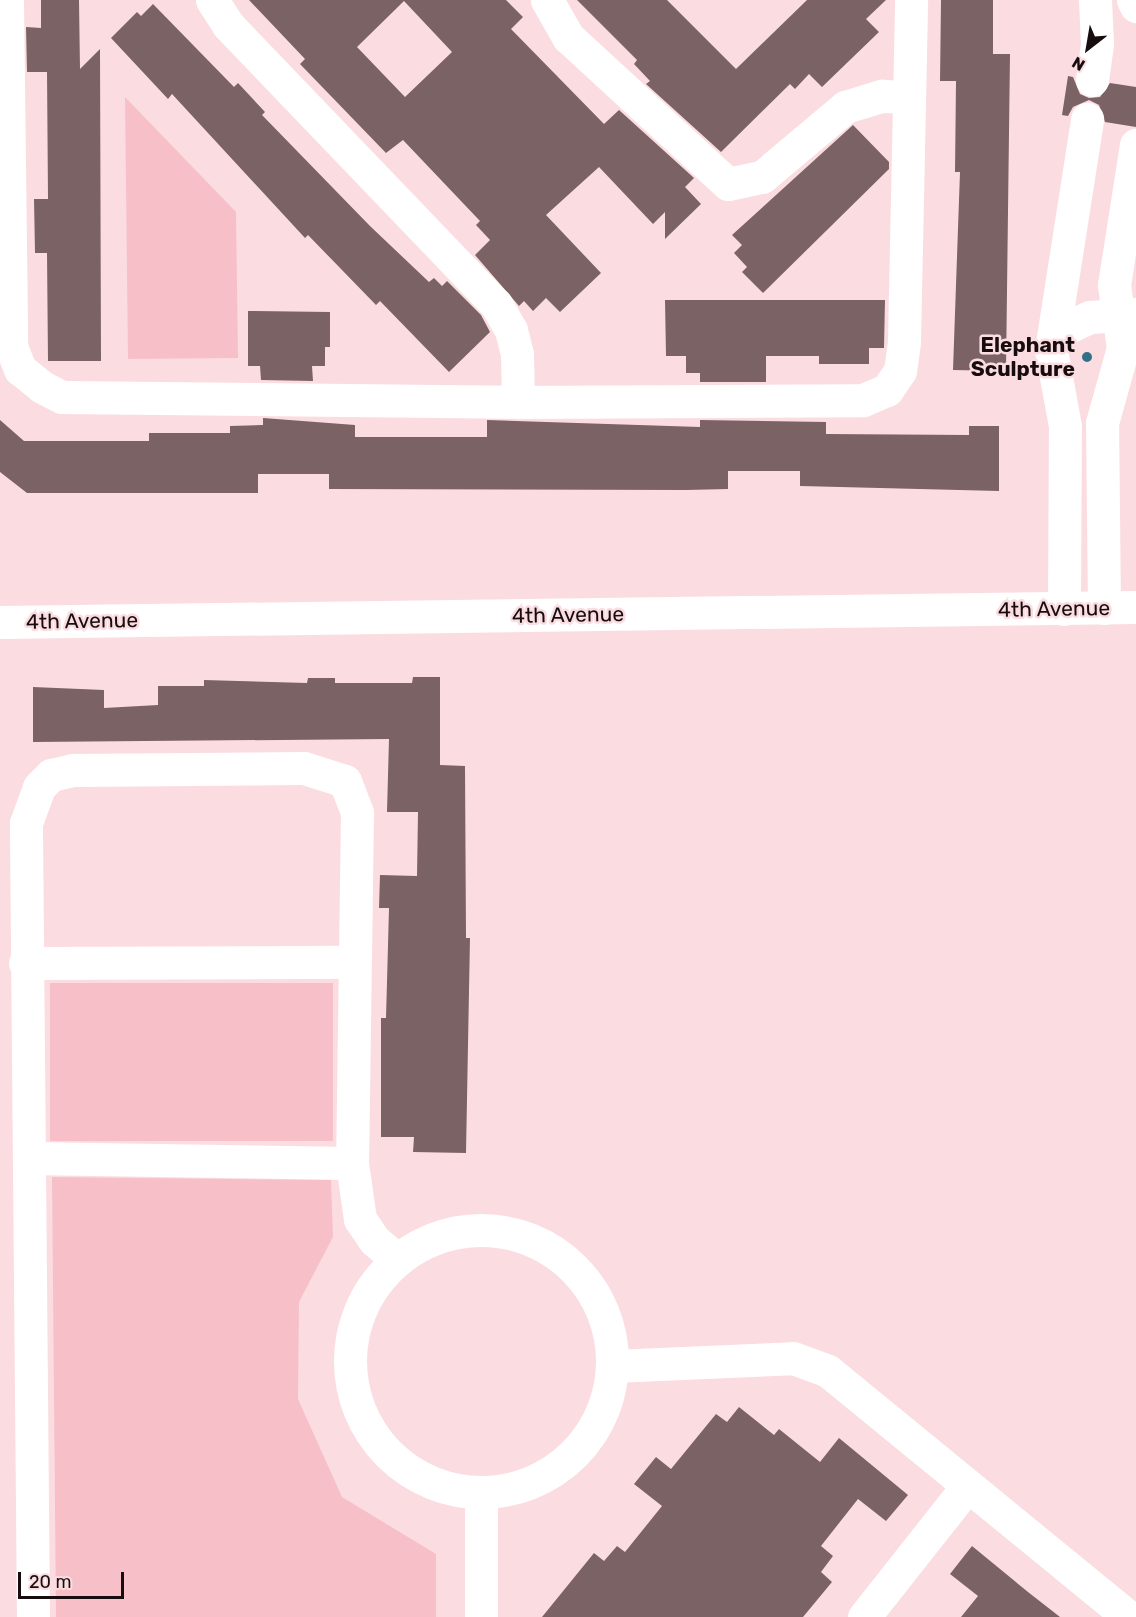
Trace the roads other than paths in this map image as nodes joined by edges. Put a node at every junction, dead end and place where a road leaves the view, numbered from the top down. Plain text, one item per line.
1 (7, 0) edge
2 (212, 0) edge
3 (547, 0) edge
4 (911, 0) edge
5 (1095, 0) edge
6 (1133, 0) edge
7 (1136, 6) edge
8 (1092, 80) dead end
9 (908, 97) junction
10 (1087, 119) dead end
11 (1136, 145) edge
12 (1127, 315) edge
13 (1051, 350) junction
14 (1126, 377) edge
15 (518, 402) junction
16 (1136, 607) edge
17 (1104, 608) junction
18 (1064, 609) junction
19 (0, 622) edge
20 (353, 962) junction
21 (25, 963) junction
22 (28, 1158) junction
23 (352, 1163) junction
24 (397, 1259) junction
25 (613, 1366) junction
26 (966, 1488) junction
27 (481, 1492) junction
28 (33, 1617) edge
29 (482, 1617) edge
30 (864, 1617) edge
31 (1129, 1617) edge

1 - 15 street
2 - 15 street
3 - 9 street
4 - 9 street
5 - 8 street
6 - 7 street
9 - 15 street
10 - 13 street
11 - 12 street
12 - 13 street
12 - 14 street
13 - 18 street
14 - 17 street
16 - 17 street, 4th Avenue
17 - 18 street, 4th Avenue
18 - 19 street, 4th Avenue
20 - 21 street
20 - 21 street
20 - 23 street
21 - 22 street
22 - 23 street
22 - 28 street
23 - 24 street
24 - 25 street
24 - 27 street
25 - 26 street
25 - 27 street
26 - 30 street
26 - 31 street
27 - 29 street

